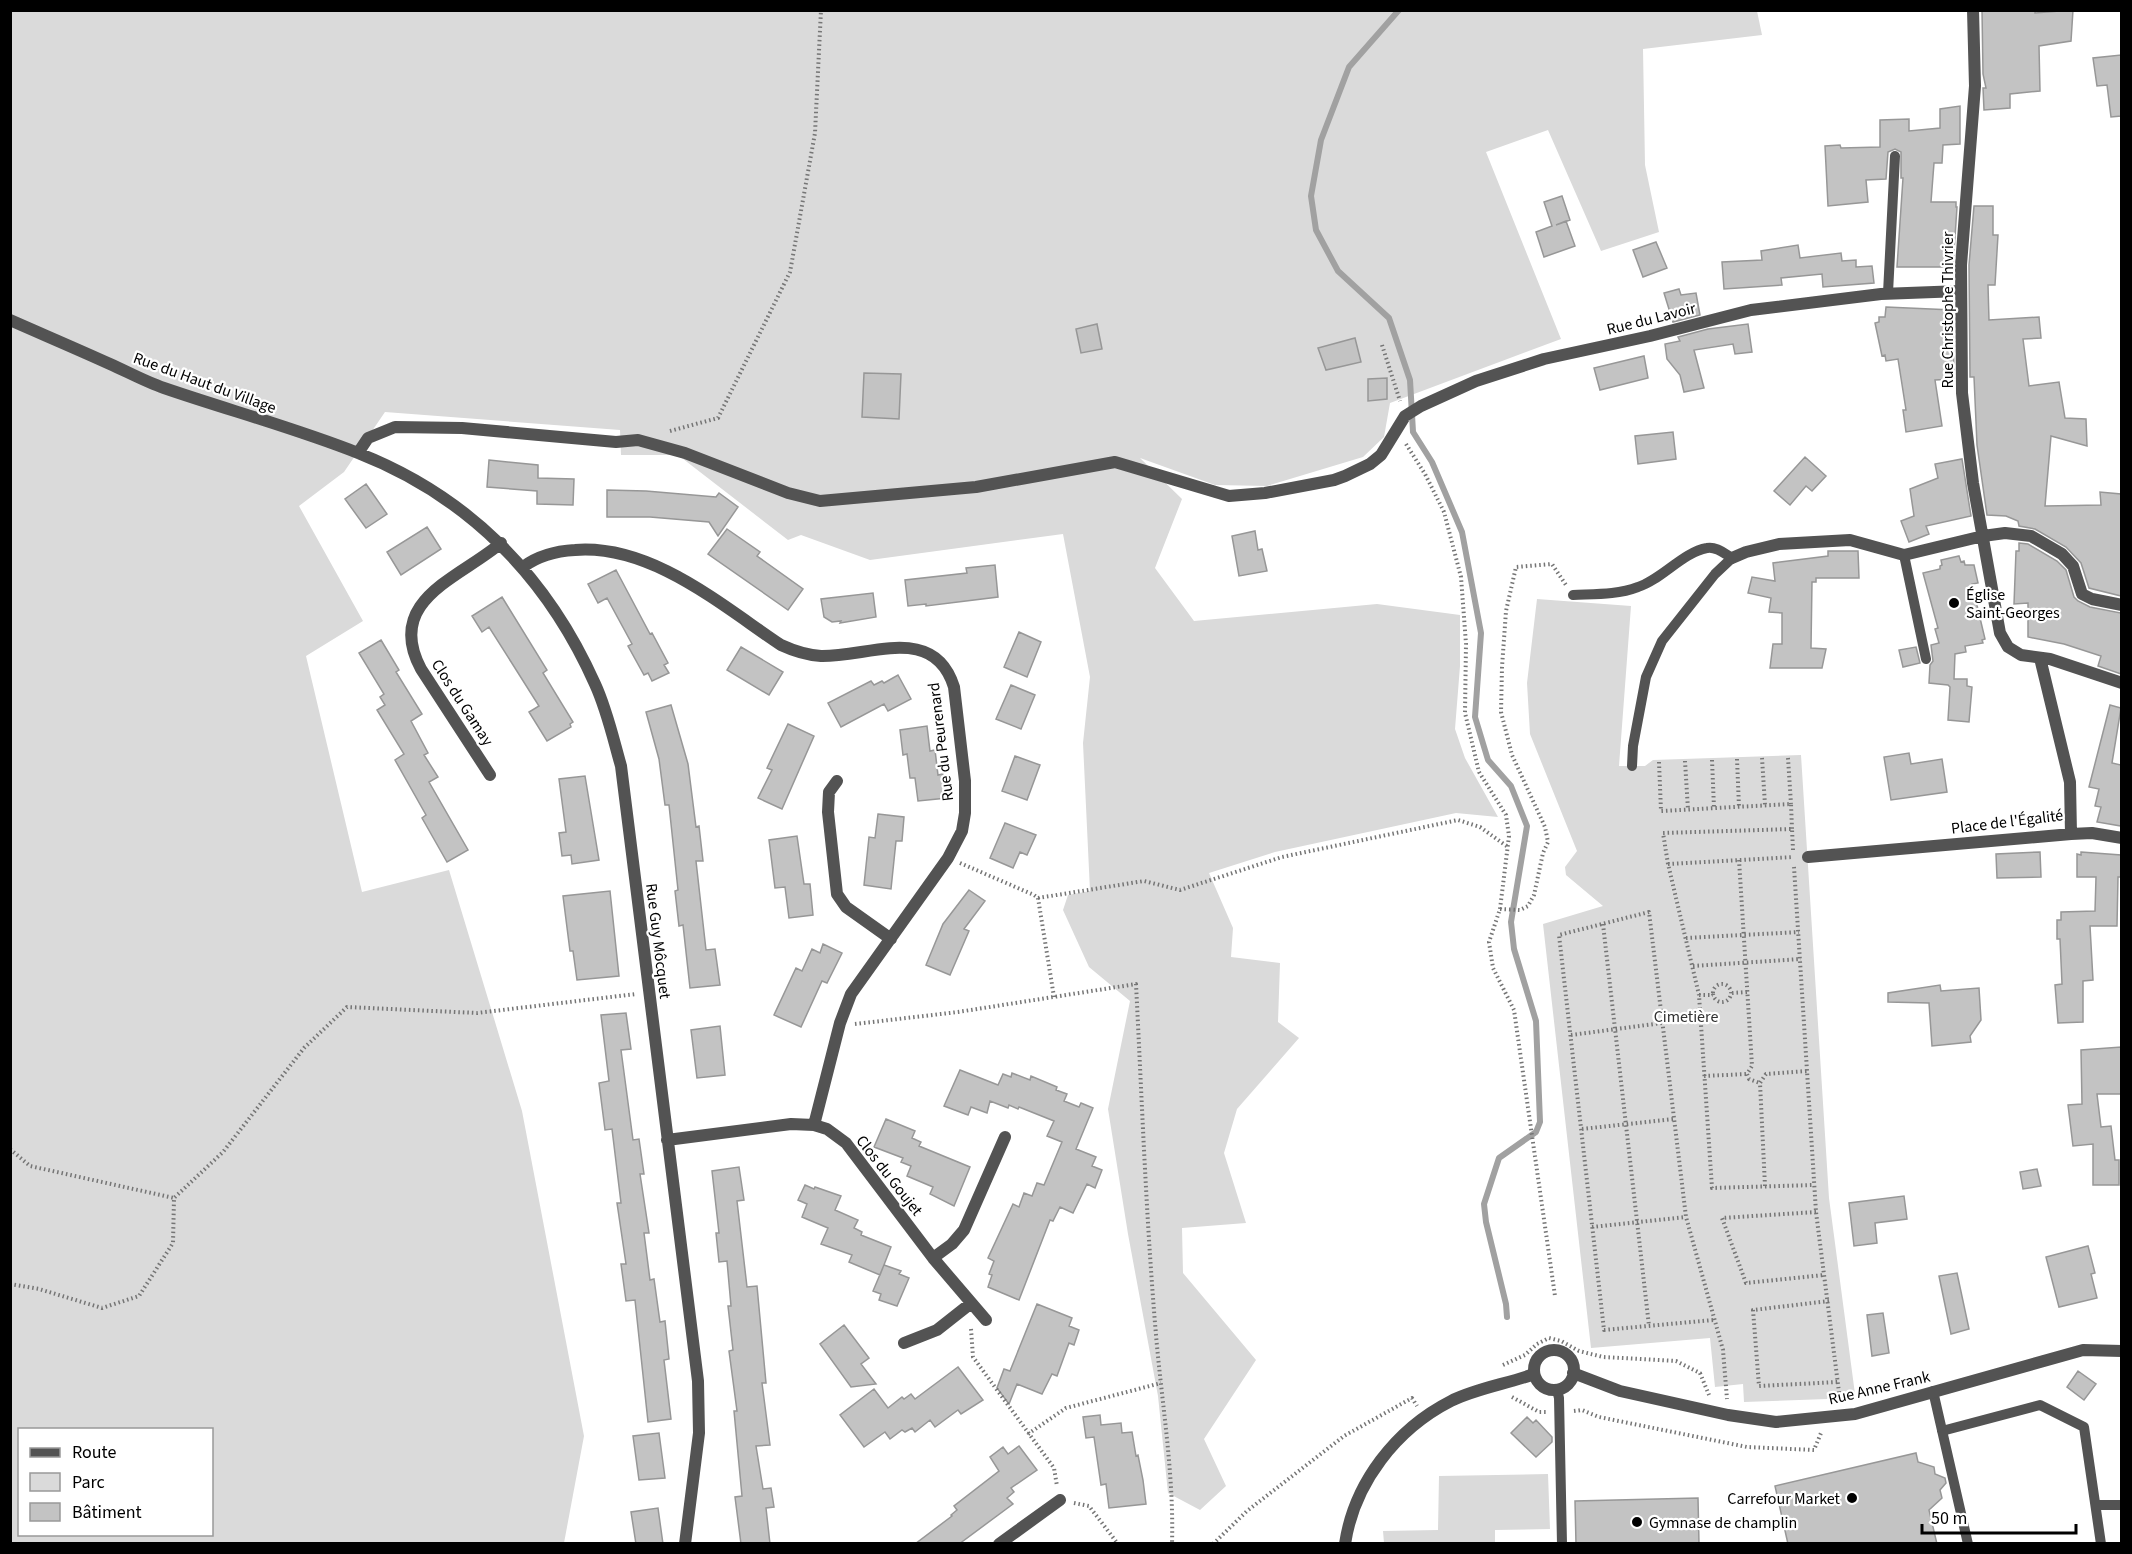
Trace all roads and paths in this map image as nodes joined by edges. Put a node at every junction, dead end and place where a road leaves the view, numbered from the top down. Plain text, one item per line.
1 (821, 10) edge
2 (1973, 10) edge
3 (1895, 156) dead end
4 (1961, 291) junction
5 (1888, 293) junction
6 (10, 320) edge
7 (1382, 345) dead end
8 (1405, 416) junction
9 (1395, 432) junction
10 (638, 440) junction
11 (358, 453) junction
12 (1983, 536) junction
13 (501, 543) junction
14 (1904, 555) junction
15 (1732, 558) junction
16 (524, 567) junction
17 (1573, 595) joint
18 (2121, 605) edge
19 (2040, 658) junction
20 (1926, 659) dead end
21 (2120, 683) edge
22 (1762, 758) dead end
23 (1788, 758) dead end
24 (1737, 759) dead end
25 (1712, 760) dead end
26 (1685, 761) dead end
27 (1659, 762) dead end
28 (1632, 766) dead end
29 (490, 776) dead end
30 (837, 781) dead end
31 (1791, 804) junction
32 (1765, 806) junction
33 (1739, 807) junction
34 (1714, 808) junction
35 (1688, 810) junction
36 (1792, 829) junction
37 (2071, 834) junction
38 (2121, 838) edge
39 (1508, 847) junction
40 (1808, 856) dead end
41 (1794, 857) junction
42 (948, 858) junction
43 (1739, 860) junction
44 (1668, 864) junction
45 (1038, 898) junction
46 (1500, 909) junction
47 (1603, 924) junction
48 (1799, 932) junction
49 (1744, 935) junction
50 (1686, 938) junction
51 (891, 939) junction
52 (1801, 959) junction
53 (1745, 962) junction
54 (1693, 966) junction
55 (1747, 992) junction
56 (648, 993) junction
57 (1732, 993) junction
58 (1713, 994) junction
59 (1699, 995) junction
60 (1054, 997) junction
61 (840, 1023) junction
62 (1662, 1023) junction
63 (1616, 1029) junction
64 (1571, 1035) junction
65 (1807, 1071) junction
66 (1747, 1074) junction
67 (1704, 1076) junction
68 (1760, 1083) junction
69 (1674, 1119) junction
70 (1627, 1124) junction
71 (814, 1125) junction
72 (1582, 1129) junction
73 (1005, 1137) dead end
74 (667, 1140) junction
75 (10, 1149) edge
76 (1814, 1185) junction
77 (1765, 1186) junction
78 (174, 1198) junction
79 (1816, 1212) junction
80 (1686, 1217) junction
81 (1637, 1222) junction
82 (1592, 1227) junction
83 (933, 1258) junction
84 (1824, 1275) junction
85 (10, 1284) edge
86 (1555, 1296) dead end
87 (1829, 1301) junction
88 (970, 1304) junction
89 (986, 1320) dead end
90 (1713, 1320) junction
91 (1649, 1326) junction
92 (904, 1343) dead end
93 (2121, 1351) edge
94 (1573, 1373) junction
95 (1534, 1374) junction
96 (1838, 1382) junction
97 (1161, 1383) junction
98 (1492, 1387) junction
99 (1557, 1390) junction
100 (1933, 1392) junction
101 (1418, 1408) dead end
102 (1559, 1412) junction
103 (1728, 1415) junction
104 (1842, 1415) junction
105 (1942, 1431) junction
106 (1028, 1434) junction
107 (1060, 1500) junction
108 (2096, 1505) junction
109 (2121, 1505) edge
110 (685, 1544) edge
111 (999, 1544) edge
112 (1118, 1544) edge
113 (1172, 1544) edge
114 (1213, 1544) edge
115 (1345, 1544) edge
116 (1562, 1544) edge
117 (1968, 1544) edge
118 (2101, 1544) edge

1 - 10 path
2 - 4 street, Rue Christophe Thivrier
3 - 5 lane
4 - 5 street, Rue du Lavoir
4 - 12 street, Rue Christophe Thivrier
5 - 8 street, Rue du Lavoir
6 - 11 street, Rue du Haut du Village
7 - 8 path
8 - 9 street, Rue du Lavoir
9 - 10 street, Rue du Lavoir
9 - 39 path
10 - 11 street
11 - 13 street, Rue Guy Môcquet
12 - 14 street
12 - 18 street
12 - 19 street
13 - 16 street, Rue Guy Môcquet
13 - 29 street, Clos du Gamay
14 - 15 street
14 - 20 lane
15 - 17 lane
15 - 28 lane
16 - 42 street, Rue du Peurenard
16 - 56 street, Rue Guy Môcquet
17 - 46 path
19 - 21 street
19 - 37 street, Place de l'Égalité
22 - 32 path
23 - 31 path
24 - 33 path
25 - 34 path
26 - 35 path
27 - 35 path
30 - 51 street
31 - 32 path
31 - 36 path
32 - 33 path
33 - 34 path
34 - 35 path
36 - 41 path
36 - 44 path
37 - 38 street
37 - 40 street, Place de l'Égalité
39 - 45 path
39 - 46 path
41 - 43 path
41 - 48 path
42 - 45 path
42 - 51 street, Rue du Peurenard
43 - 44 path
43 - 49 path
44 - 50 path
45 - 60 path
46 - 86 path
47 - 62 path
47 - 63 path
47 - 64 path
48 - 49 path
48 - 52 path
49 - 50 path
49 - 53 path
50 - 54 path
51 - 61 street, Rue du Peurenard
52 - 53 path
52 - 65 path
53 - 54 path
53 - 55 path
54 - 59 path
55 - 57 path
55 - 66 path
56 - 74 street, Rue Guy Môcquet
56 - 78 path
57 - 58 path
57 - 58 path
58 - 59 path
59 - 67 path
60 - 61 path
60 - 97 path
61 - 71 street, Rue du Peurenard
62 - 63 path
62 - 69 path
63 - 64 path
63 - 70 path
64 - 72 path
65 - 68 path
65 - 76 path
66 - 67 path
66 - 68 path
67 - 77 path
68 - 77 path
69 - 70 path
69 - 80 path
70 - 72 path
70 - 81 path
71 - 74 street, Clos du Goujet
71 - 83 street, Clos du Goujet
72 - 82 path
73 - 83 street
74 - 110 street, Rue Guy Môcquet
75 - 78 path
76 - 77 path
76 - 79 path
78 - 85 path
79 - 84 path
79 - 84 path
80 - 81 path
80 - 90 path
81 - 82 path
81 - 91 path
82 - 91 path
83 - 88 street, Clos du Goujet
84 - 87 path
87 - 96 path
87 - 96 path
88 - 89 street, Clos du Goujet
88 - 92 street
88 - 106 path
90 - 91 path
90 - 103 path
93 - 100 street, Rue Anne Frank
94 - 95 street
94 - 99 street
94 - 103 street, Rue Anne Frank
95 - 98 street
95 - 99 street
96 - 104 path
97 - 106 path
97 - 113 path
98 - 102 path
98 - 115 street
99 - 102 lane
100 - 104 street, Rue Anne Frank
100 - 105 lane
101 - 114 path
102 - 104 path
102 - 116 lane
103 - 104 street, Rue Anne Frank
105 - 108 lane
105 - 117 lane
106 - 107 path
107 - 111 street
107 - 112 path
108 - 109 lane
108 - 118 lane

